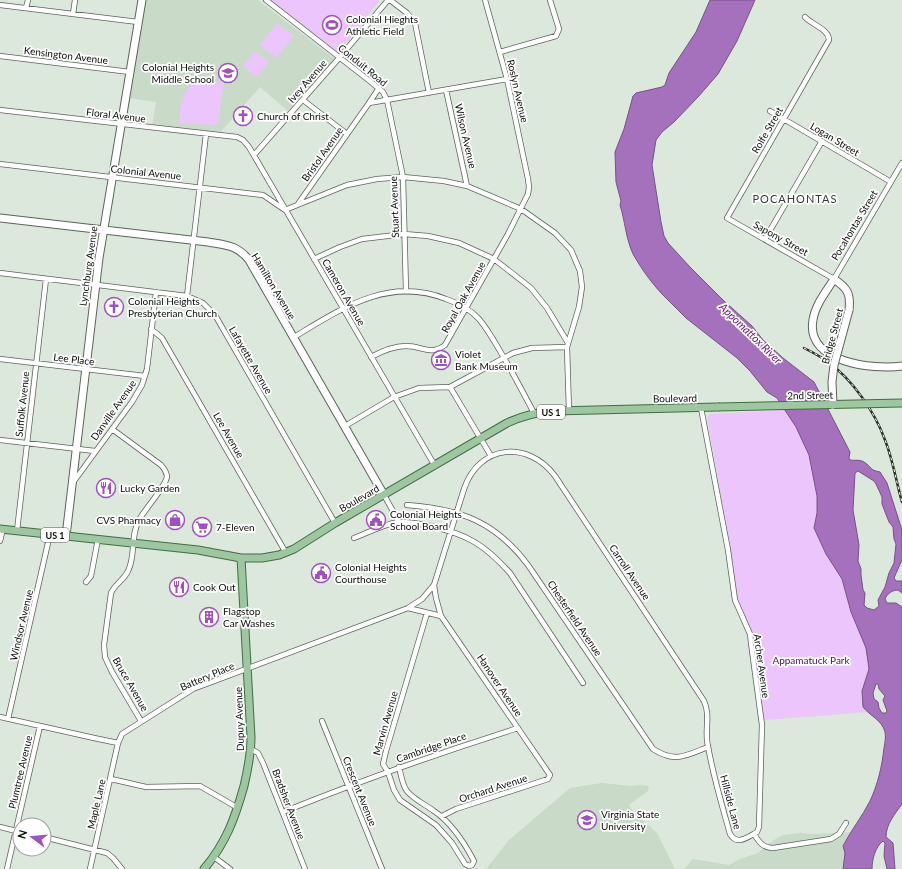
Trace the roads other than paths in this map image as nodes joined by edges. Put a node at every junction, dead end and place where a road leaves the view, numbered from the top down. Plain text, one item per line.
1 (28, 0) edge
2 (75, 0) edge
3 (142, 0) edge
4 (266, 0) edge
5 (389, 0) edge
6 (485, 0) edge
7 (550, 0) edge
8 (0, 5) edge
9 (26, 8) junction
10 (73, 14) junction
11 (805, 17) dead end
12 (138, 22) junction
13 (500, 52) junction
14 (0, 56) edge
15 (340, 58) junction
16 (130, 72) junction
17 (507, 78) junction
18 (379, 88) junction
19 (446, 90) junction
20 (429, 93) junction
21 (303, 100) junction
22 (387, 100) junction
23 (369, 103) junction
24 (0, 110) edge
25 (770, 111) dead end
26 (784, 119) junction
27 (120, 124) junction
28 (206, 134) junction
29 (347, 134) junction
30 (230, 137) joint
31 (822, 141) junction
32 (254, 155) junction
33 (902, 163) edge
34 (0, 164) edge
35 (403, 177) junction
36 (112, 178) junction
37 (891, 182) junction
38 (467, 186) junction
39 (201, 187) junction
40 (529, 187) joint
41 (275, 192) junction
42 (264, 195) junction
43 (298, 204) junction
44 (521, 209) junction
45 (286, 210) junction
46 (731, 211) joint
47 (0, 218) edge
48 (103, 230) junction
49 (404, 234) junction
50 (765, 239) junction
51 (194, 240) junction
52 (314, 259) junction
53 (494, 259) junction
54 (0, 274) edge
55 (46, 279) junction
56 (834, 279) junction
57 (96, 284) junction
58 (406, 291) junction
59 (156, 292) junction
60 (187, 296) junction
61 (343, 309) junction
62 (466, 309) junction
63 (152, 329) junction
64 (294, 337) junction
65 (567, 345) junction
66 (371, 357) junction
67 (503, 357) junction
68 (0, 359) edge
69 (36, 364) junction
70 (902, 366) edge
71 (85, 369) junction
72 (145, 376) junction
73 (450, 387) junction
74 (394, 397) junction
75 (902, 403) edge
76 (833, 405) junction
77 (701, 408) junction
78 (718, 408) joint
79 (569, 411) junction
80 (534, 413) junction
81 (345, 426) junction
82 (112, 429) junction
83 (481, 439) junction
84 (0, 440) edge
85 (27, 444) junction
86 (76, 449) junction
87 (95, 451) junction
88 (491, 456) junction
89 (434, 466) junction
90 (72, 484) junction
91 (384, 495) junction
92 (407, 505) dead end
93 (456, 513) junction
94 (399, 522) junction
95 (335, 523) junction
96 (1, 529) edge
97 (17, 531) junction
98 (451, 531) junction
99 (50, 534) junction
100 (66, 536) junction
101 (354, 538) dead end
102 (98, 540) junction
103 (0, 541) edge
104 (133, 543) junction
105 (286, 553) junction
106 (241, 558) junction
107 (86, 582) dead end
108 (434, 585) junction
109 (408, 608) junction
110 (427, 613) junction
111 (441, 616) junction
112 (247, 669) junction
113 (583, 683) dead end
114 (0, 717) edge
115 (8, 719) junction
116 (141, 721) junction
117 (322, 721) dead end
118 (40, 726) junction
119 (518, 728) junction
120 (118, 743) junction
121 (708, 747) junction
122 (251, 749) junction
123 (399, 767) junction
124 (388, 772) junction
125 (550, 777) joint
126 (110, 779) junction
127 (348, 786) junction
128 (238, 808) junction
129 (283, 812) junction
130 (442, 816) junction
131 (21, 817) edge
132 (846, 823) dead end
133 (0, 827) edge
134 (12, 830) edge
135 (754, 834) junction
136 (52, 839) edge
137 (94, 849) junction
138 (12, 852) edge
139 (214, 857) junction
140 (7, 869) edge
141 (90, 869) edge
142 (122, 869) edge
143 (204, 869) edge
144 (230, 869) edge
145 (305, 869) edge
146 (382, 869) edge

1 - 9 street
2 - 10 street
3 - 12 street, Lynchburg Avenue
4 - 15 street, Conduit Road
5 - 15 street, Ivey Avenue
5 - 20 street
6 - 13 street, Roslyn Avenue
7 - 13 street
8 - 9 street
9 - 10 street
10 - 12 street
11 - 26 street, Rolfe Street
12 - 16 street, Lynchburg Avenue
13 - 17 street, Roslyn Avenue
14 - 16 street, Kensington Avenue
15 - 18 street, Conduit Road
15 - 21 street, Ivey Avenue
16 - 27 street, Lynchburg Avenue
17 - 19 street, Conduit Road
17 - 40 street, Roslyn Avenue
18 - 22 street, Conduit Road
18 - 23 street, Bristol Avenue
19 - 20 street, Conduit Road
19 - 38 street, Wilson Avenue
20 - 22 street, Conduit Road
21 - 29 street
21 - 32 street, Ivey Avenue
22 - 23 street
22 - 35 street, Stuart Avenue
23 - 29 street, Bristol Avenue
24 - 27 street, Floral Avenue
25 - 26 street, Logan Street
26 - 31 street, Logan Street
26 - 46 street, Rolfe Street
27 - 28 street, Floral Avenue
27 - 36 street, Lynchburg Avenue
28 - 30 street, Floral Avenue
28 - 39 street
29 - 43 street, Bristol Avenue
30 - 32 street, Cameron Avenue
31 - 37 street, Logan Street
31 - 50 street
32 - 41 street, Cameron Avenue
33 - 37 street, Pocahontas Street
34 - 36 street, Colonial Avenue
35 - 38 street
35 - 43 street
35 - 49 street, Stuart Avenue
36 - 39 street, Colonial Avenue
36 - 48 street, Lynchburg Avenue
37 - 56 street, Pocahontas Street
38 - 44 street
39 - 42 street, Colonial Avenue
39 - 51 street
40 - 44 street, Royal Oak Avenue
41 - 42 street
41 - 45 street, Cameron Avenue
42 - 45 street, Colonial Avenue
43 - 45 street, Bristol Avenue
44 - 53 street, Royal Oak Avenue
44 - 65 street
45 - 52 street, Cameron Avenue
46 - 50 street, Sapony Street
47 - 48 street, Hamilton Avenue
48 - 51 street, Hamilton Avenue
48 - 57 street, Lynchburg Avenue
49 - 52 street
49 - 53 street
49 - 58 street, Stuart Avenue
50 - 56 street, Sapony Street
51 - 60 street
51 - 64 street, Hamilton Avenue
52 - 61 street, Cameron Avenue
53 - 62 street, Royal Oak Avenue
53 - 65 street
54 - 55 street, Lafayette Avenue
55 - 57 street, Lafayette Avenue
55 - 69 street, Suffolk Avenue
56 - 70 street, Pocahontas Street
56 - 76 street, Bridge Street, bridge
57 - 59 street, Lafayette Avenue
57 - 71 street, Lynchburg Avenue
58 - 61 street
58 - 62 street
59 - 60 street, Lafayette Avenue
59 - 63 street, Danville Avenue
60 - 95 street, Lafayette Avenue
61 - 64 street
61 - 66 street, Cameron Avenue
62 - 66 street, Royal Oak Avenue
62 - 67 street
63 - 72 street, Danville Avenue
63 - 105 street, Lee Avenue
64 - 81 street, Hamilton Avenue
65 - 67 street
65 - 79 street
66 - 74 street, Cameron Avenue
67 - 73 street
67 - 80 street
68 - 69 street, Lee Place
69 - 71 street, Lee Place
69 - 85 street, Suffolk Avenue
71 - 72 street, Lee Place
71 - 86 street, Lynchburg Avenue
72 - 82 street, Danville Avenue
73 - 74 street
73 - 83 street
74 - 81 street
74 - 89 street, Cameron Avenue
75 - 76 main road, 2nd Street / US 1, bridge
76 - 78 main road, 2nd Street / US 1, bridge
77 - 78 main road, Boulevard / US 1
77 - 79 main road, Boulevard / US 1
77 - 135 street, Archer Avenue
79 - 80 main road, Boulevard / US 1
80 - 83 main road, Boulevard / US 1
81 - 91 street, Hamilton Avenue
82 - 87 street, Danville Avenue
82 - 104 street, Bruce Avenue
83 - 88 street
83 - 89 main road, Boulevard / US 1
84 - 85 street
85 - 86 street
85 - 97 street, Suffolk Avenue
86 - 87 street
86 - 90 street, Lynchburg Avenue
87 - 90 street, Danville Avenue
88 - 93 street
88 - 121 street, Carroll Avenue
89 - 91 main road, Boulevard / US 1
90 - 100 street, Lynchburg Avenue
91 - 94 street, Hamilton Avenue
91 - 95 main road, Boulevard / US 1
92 - 93 street, Chesterfield Avenue
93 - 98 street
93 - 121 street, Chesterfield Avenue
94 - 98 street
94 - 101 street
95 - 105 main road, Boulevard / US 1
96 - 97 main road, Boulevard / US 1
96 - 103 street
97 - 99 main road, Boulevard / US 1
98 - 108 street
98 - 113 street
99 - 100 main road, Boulevard / US 1
99 - 115 street, Windsor Avenue
100 - 102 main road, Boulevard / US 1
102 - 104 main road, Boulevard / US 1
102 - 107 street
104 - 106 main road, Boulevard / US 1
104 - 116 street, Bruce Avenue
105 - 106 main road, Boulevard / US 1
106 - 112 main road, Dupuy Avenue
108 - 109 street
108 - 111 street
109 - 110 street
109 - 112 street, Battery Place
110 - 111 street
110 - 124 street, Marvin Avenue
111 - 119 street, Hanover Avenue
112 - 116 street, Battery Place
112 - 122 main road, Dupuy Avenue
114 - 115 street
115 - 118 street
116 - 120 street, Battery Place
117 - 127 street, Crescent Avenue
118 - 120 street
118 - 131 street, Plumtree Avenue
119 - 123 street, Cambridge Place
119 - 125 street, Hanover Avenue
120 - 126 street, Maple Lane
121 - 135 street, Hillside Lane
122 - 128 main road, Dupuy Avenue
122 - 129 street, Bradsher Avenue
123 - 124 street, Cambridge Place
123 - 130 street, Marvin Avenue
124 - 127 street, Cambridge Place
124 - 130 street, Marvin Avenue
125 - 130 street, Orchard Avenue
126 - 128 street
126 - 137 street, Maple Lane
127 - 129 street, Cambridge Place
127 - 146 street, Crescent Avenue
128 - 139 main road, Dupuy Avenue
129 - 145 street, Bradsher Avenue
132 - 135 street
133 - 134 street
136 - 137 street
137 - 141 street, Maple Lane
137 - 142 street
138 - 140 street, Plumtree Avenue
139 - 143 main road, Dupuy Avenue
139 - 144 street

